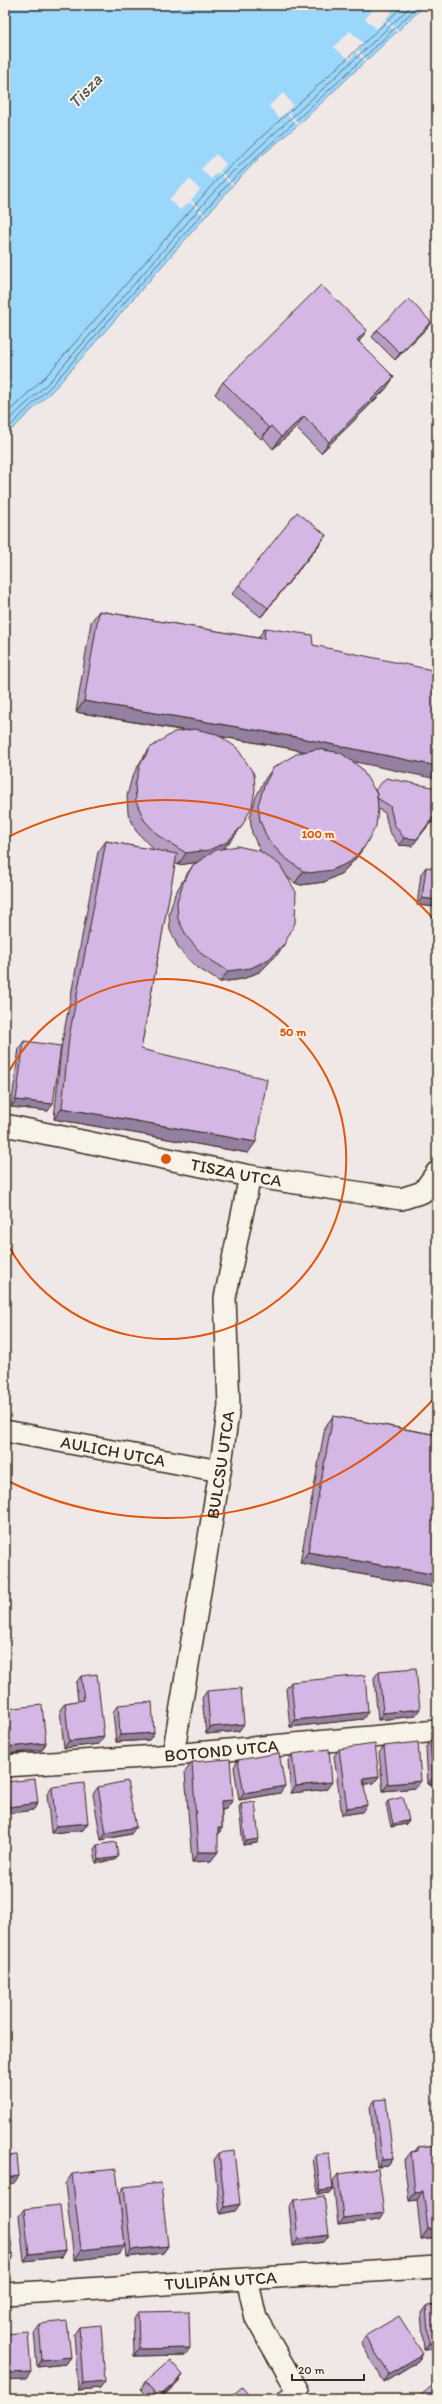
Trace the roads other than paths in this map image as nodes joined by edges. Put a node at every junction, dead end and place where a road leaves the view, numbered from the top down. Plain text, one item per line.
1 (5, 1125) edge
2 (437, 1173) edge
3 (250, 1176) junction
4 (5, 1431) edge
5 (220, 1471) junction
6 (437, 1731) edge
7 (172, 1754) junction
8 (5, 1766) edge
9 (437, 2267) edge
10 (247, 2279) junction
11 (5, 2294) edge
12 (288, 2399) edge

1 - 3 street, TISZA UTCA
2 - 3 street, TISZA UTCA
3 - 5 street, BULCSU UTCA
4 - 5 street, AULICH UTCA
5 - 7 street, BULCSU UTCA
6 - 7 street, BOTOND UTCA
7 - 8 street, BOTOND UTCA
9 - 10 street, TULIPÁN UTCA
10 - 11 street, TULIPÁN UTCA
10 - 12 street

